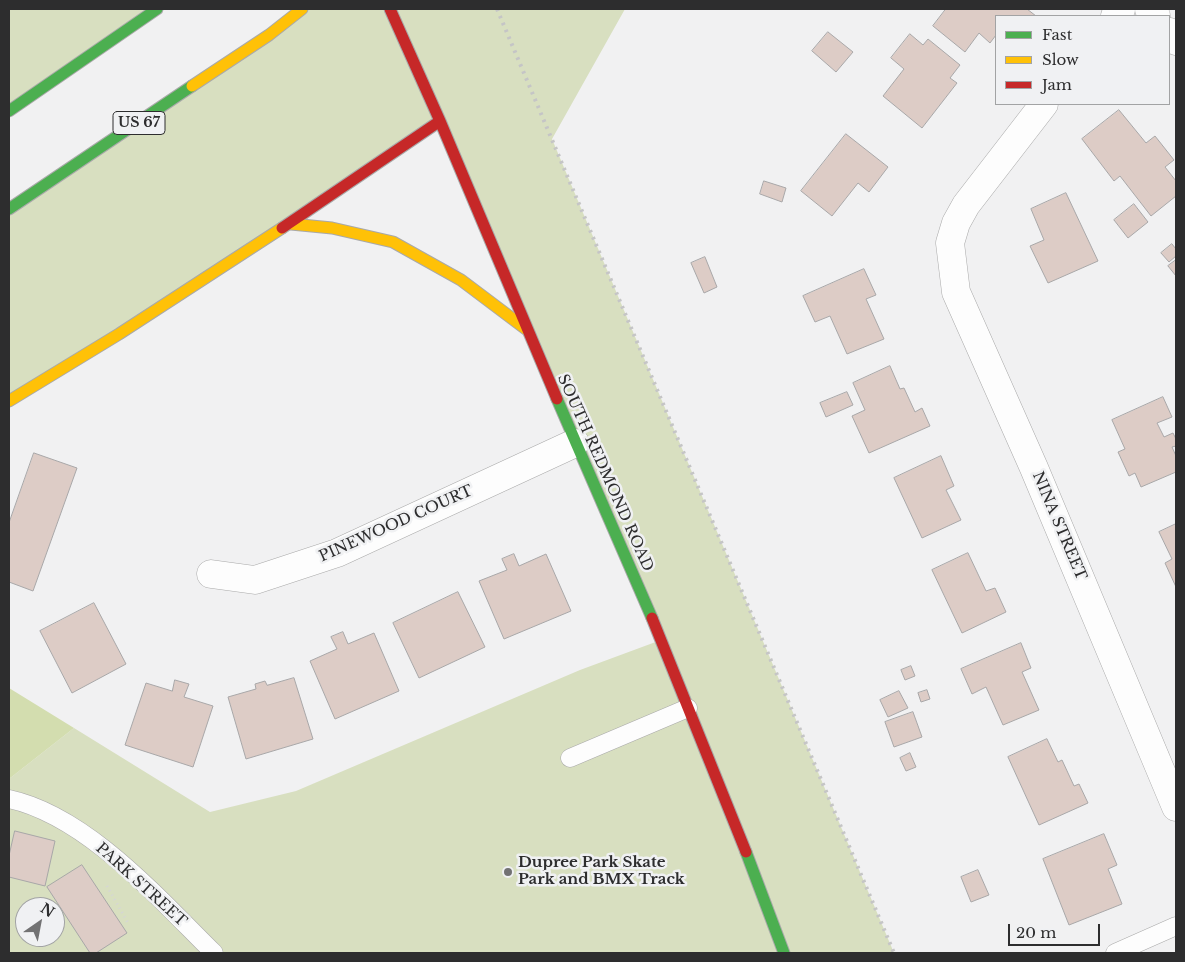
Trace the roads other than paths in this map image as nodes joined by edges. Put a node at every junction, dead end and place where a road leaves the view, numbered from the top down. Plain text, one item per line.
1 (157, 9) edge
2 (302, 9) edge
3 (390, 9) edge
4 (1043, 105) edge
5 (9, 111) edge
6 (440, 121) junction
7 (9, 209) edge
8 (290, 224) junction
9 (526, 330) junction
10 (9, 401) edge
11 (575, 443) junction
12 (211, 574) dead end
13 (688, 708) junction
14 (570, 758) dead end
15 (9, 799) edge
16 (1176, 807) edge
17 (1176, 926) edge
18 (214, 953) edge
19 (784, 953) edge
20 (1115, 953) edge

1 - 5 main road
2 - 7 main road, US 67
3 - 6 main road, SOUTH REDMOND ROAD
4 - 16 street, NINA STREET
6 - 8 main road
6 - 9 main road, SOUTH REDMOND ROAD
8 - 9 main road
8 - 10 main road
9 - 11 main road, SOUTH REDMOND ROAD
11 - 12 street, PINEWOOD COURT
11 - 13 main road, SOUTH REDMOND ROAD
13 - 14 lane
13 - 19 main road, SOUTH REDMOND ROAD
15 - 18 lane, PARK STREET
17 - 20 lane

